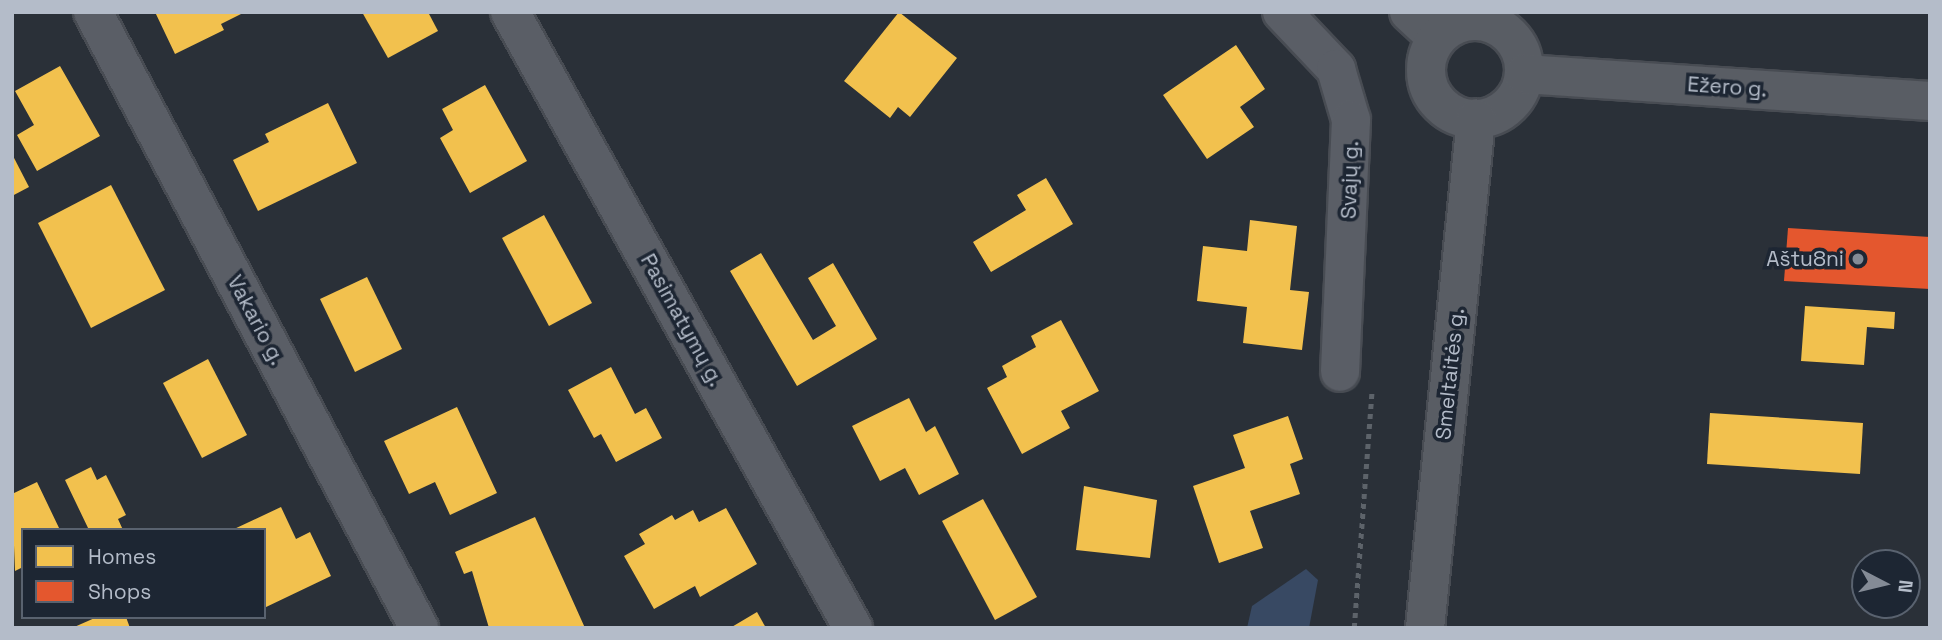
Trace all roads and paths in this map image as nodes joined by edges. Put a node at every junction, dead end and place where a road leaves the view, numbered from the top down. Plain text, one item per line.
1 (93, 12) edge
2 (510, 12) edge
3 (1282, 12) edge
4 (1409, 12) edge
5 (1437, 38) junction
6 (1524, 74) junction
7 (1930, 101) edge
8 (1476, 119) junction
9 (1340, 372) dead end
10 (419, 628) edge
11 (853, 628) edge
12 (1425, 628) edge

1 - 10 street, Vakario g.
2 - 11 street, Pasimatymų g.
3 - 9 street, Svajų g.
4 - 5 main road
5 - 6 main road
5 - 8 main road
6 - 7 main road, Ežero g.
6 - 8 main road
8 - 12 main road, Smeltaitės g.

